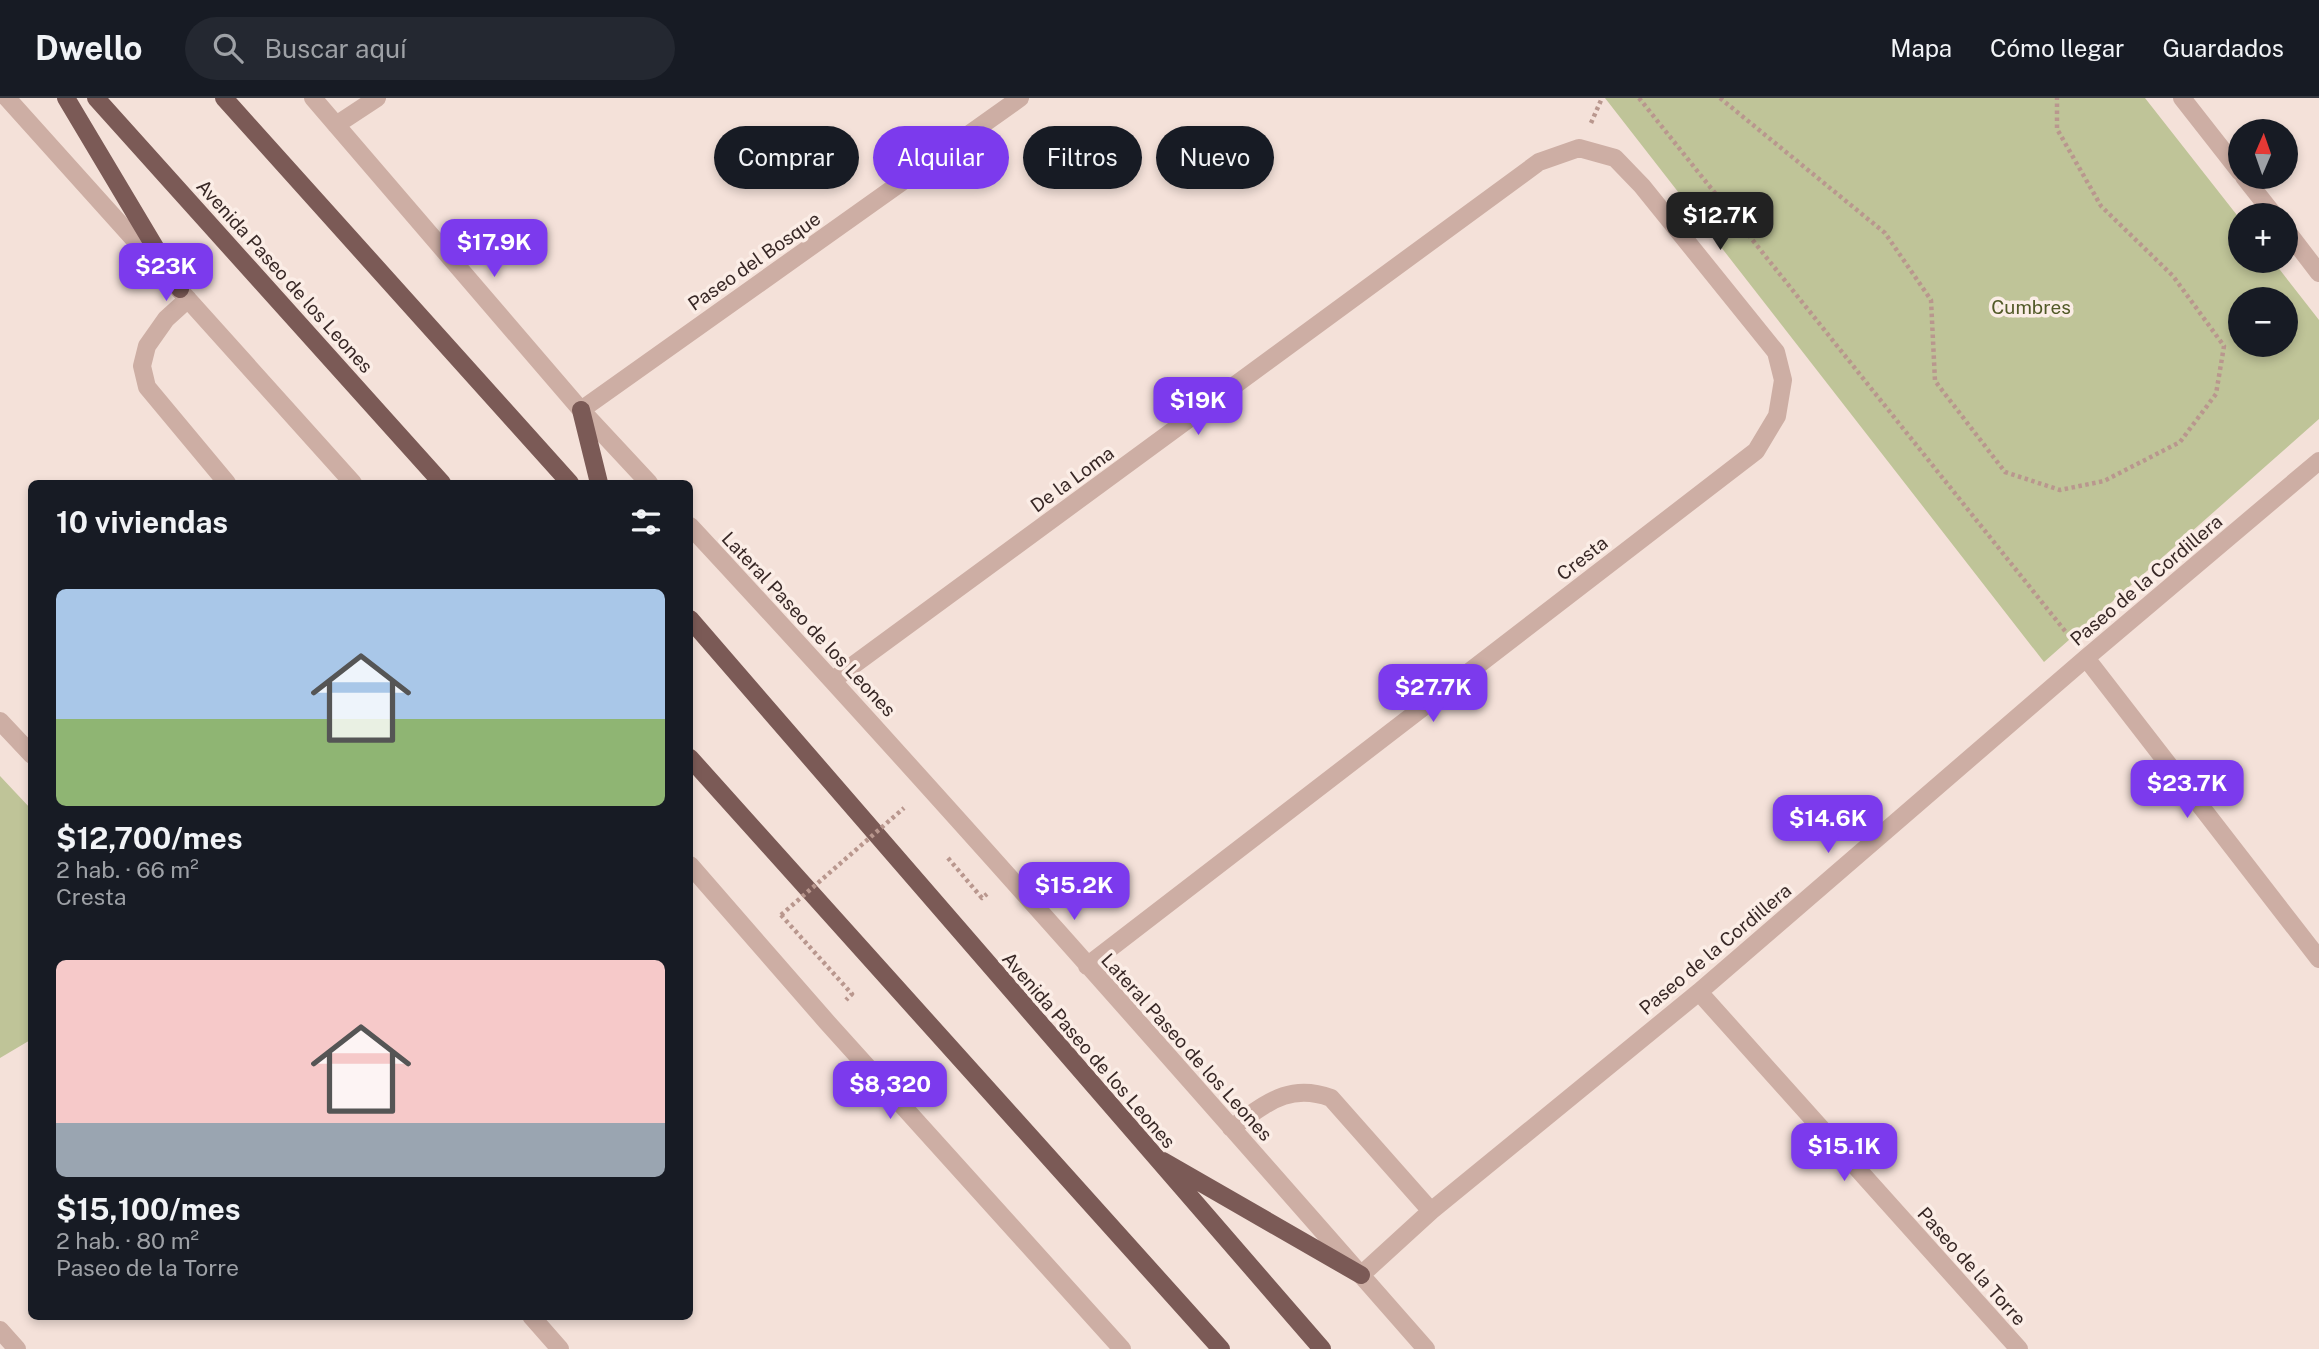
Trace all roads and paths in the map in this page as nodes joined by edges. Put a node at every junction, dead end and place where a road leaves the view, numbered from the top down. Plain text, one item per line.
1 (7, 98) edge
2 (66, 98) edge
3 (96, 98) edge
4 (223, 98) edge
5 (313, 98) edge
6 (377, 98) edge
7 (1020, 98) edge
8 (1639, 98) edge
9 (1720, 98) edge
10 (2057, 98) edge
11 (2182, 98) edge
12 (336, 125) junction
13 (2228, 157) edge
14 (1539, 162) joint
15 (2253, 189) edge
16 (2265, 203) edge
17 (2298, 245) edge
18 (2319, 272) edge
19 (184, 294) junction
20 (581, 410) junction
21 (2319, 461) edge
22 (224, 480) edge
23 (350, 480) edge
24 (439, 480) edge
25 (567, 480) edge
26 (598, 480) edge
27 (646, 480) edge
28 (693, 529) edge
29 (693, 622) edge
30 (2086, 658) junction
31 (833, 680) junction
32 (0, 721) edge
33 (28, 751) edge
34 (693, 761) edge
35 (904, 808) dead end
36 (693, 868) edge
37 (781, 915) dead end
38 (2319, 959) edge
39 (1087, 966) junction
40 (1699, 992) junction
41 (1231, 1128) junction
42 (1150, 1154) junction
43 (1432, 1212) junction
44 (1361, 1275) junction
45 (535, 1320) edge
46 (0, 1330) edge
47 (17, 1349) edge
48 (560, 1349) edge
49 (1122, 1349) edge
50 (1221, 1349) edge
51 (1322, 1349) edge
52 (1426, 1349) edge
53 (2019, 1349) edge

1 - 19 street
2 - 19 main road
3 - 24 main road, Avenida Paseo de los Leones
4 - 25 main road
5 - 12 street
6 - 12 street
7 - 20 street, Paseo del Bosque
8 - 30 path
9 - 10 path
11 - 13 street
12 - 20 street
14 - 31 street, De la Loma
14 - 39 street, Cresta
15 - 16 street
17 - 18 street
19 - 22 street
19 - 23 street
20 - 26 main road
20 - 27 street
21 - 30 street, Paseo de la Cordillera
28 - 31 street, Lateral Paseo de los Leones
29 - 42 main road, Avenida Paseo de los Leones
30 - 38 street
30 - 40 street, Paseo de la Cordillera
31 - 39 street, Lateral Paseo de los Leones
32 - 33 street
34 - 50 main road
35 - 37 path, bridge
36 - 49 street
39 - 41 street, Lateral Paseo de los Leones
40 - 43 street, Paseo de la Cordillera
40 - 53 street, Paseo de la Torre
41 - 43 street
41 - 44 street, Lateral Paseo de los Leones
42 - 44 main road
42 - 51 main road, Avenida Paseo de los Leones
43 - 44 street, Paseo de la Cordillera
44 - 52 street, Lateral Paseo de los Leones
45 - 48 street
46 - 47 street

